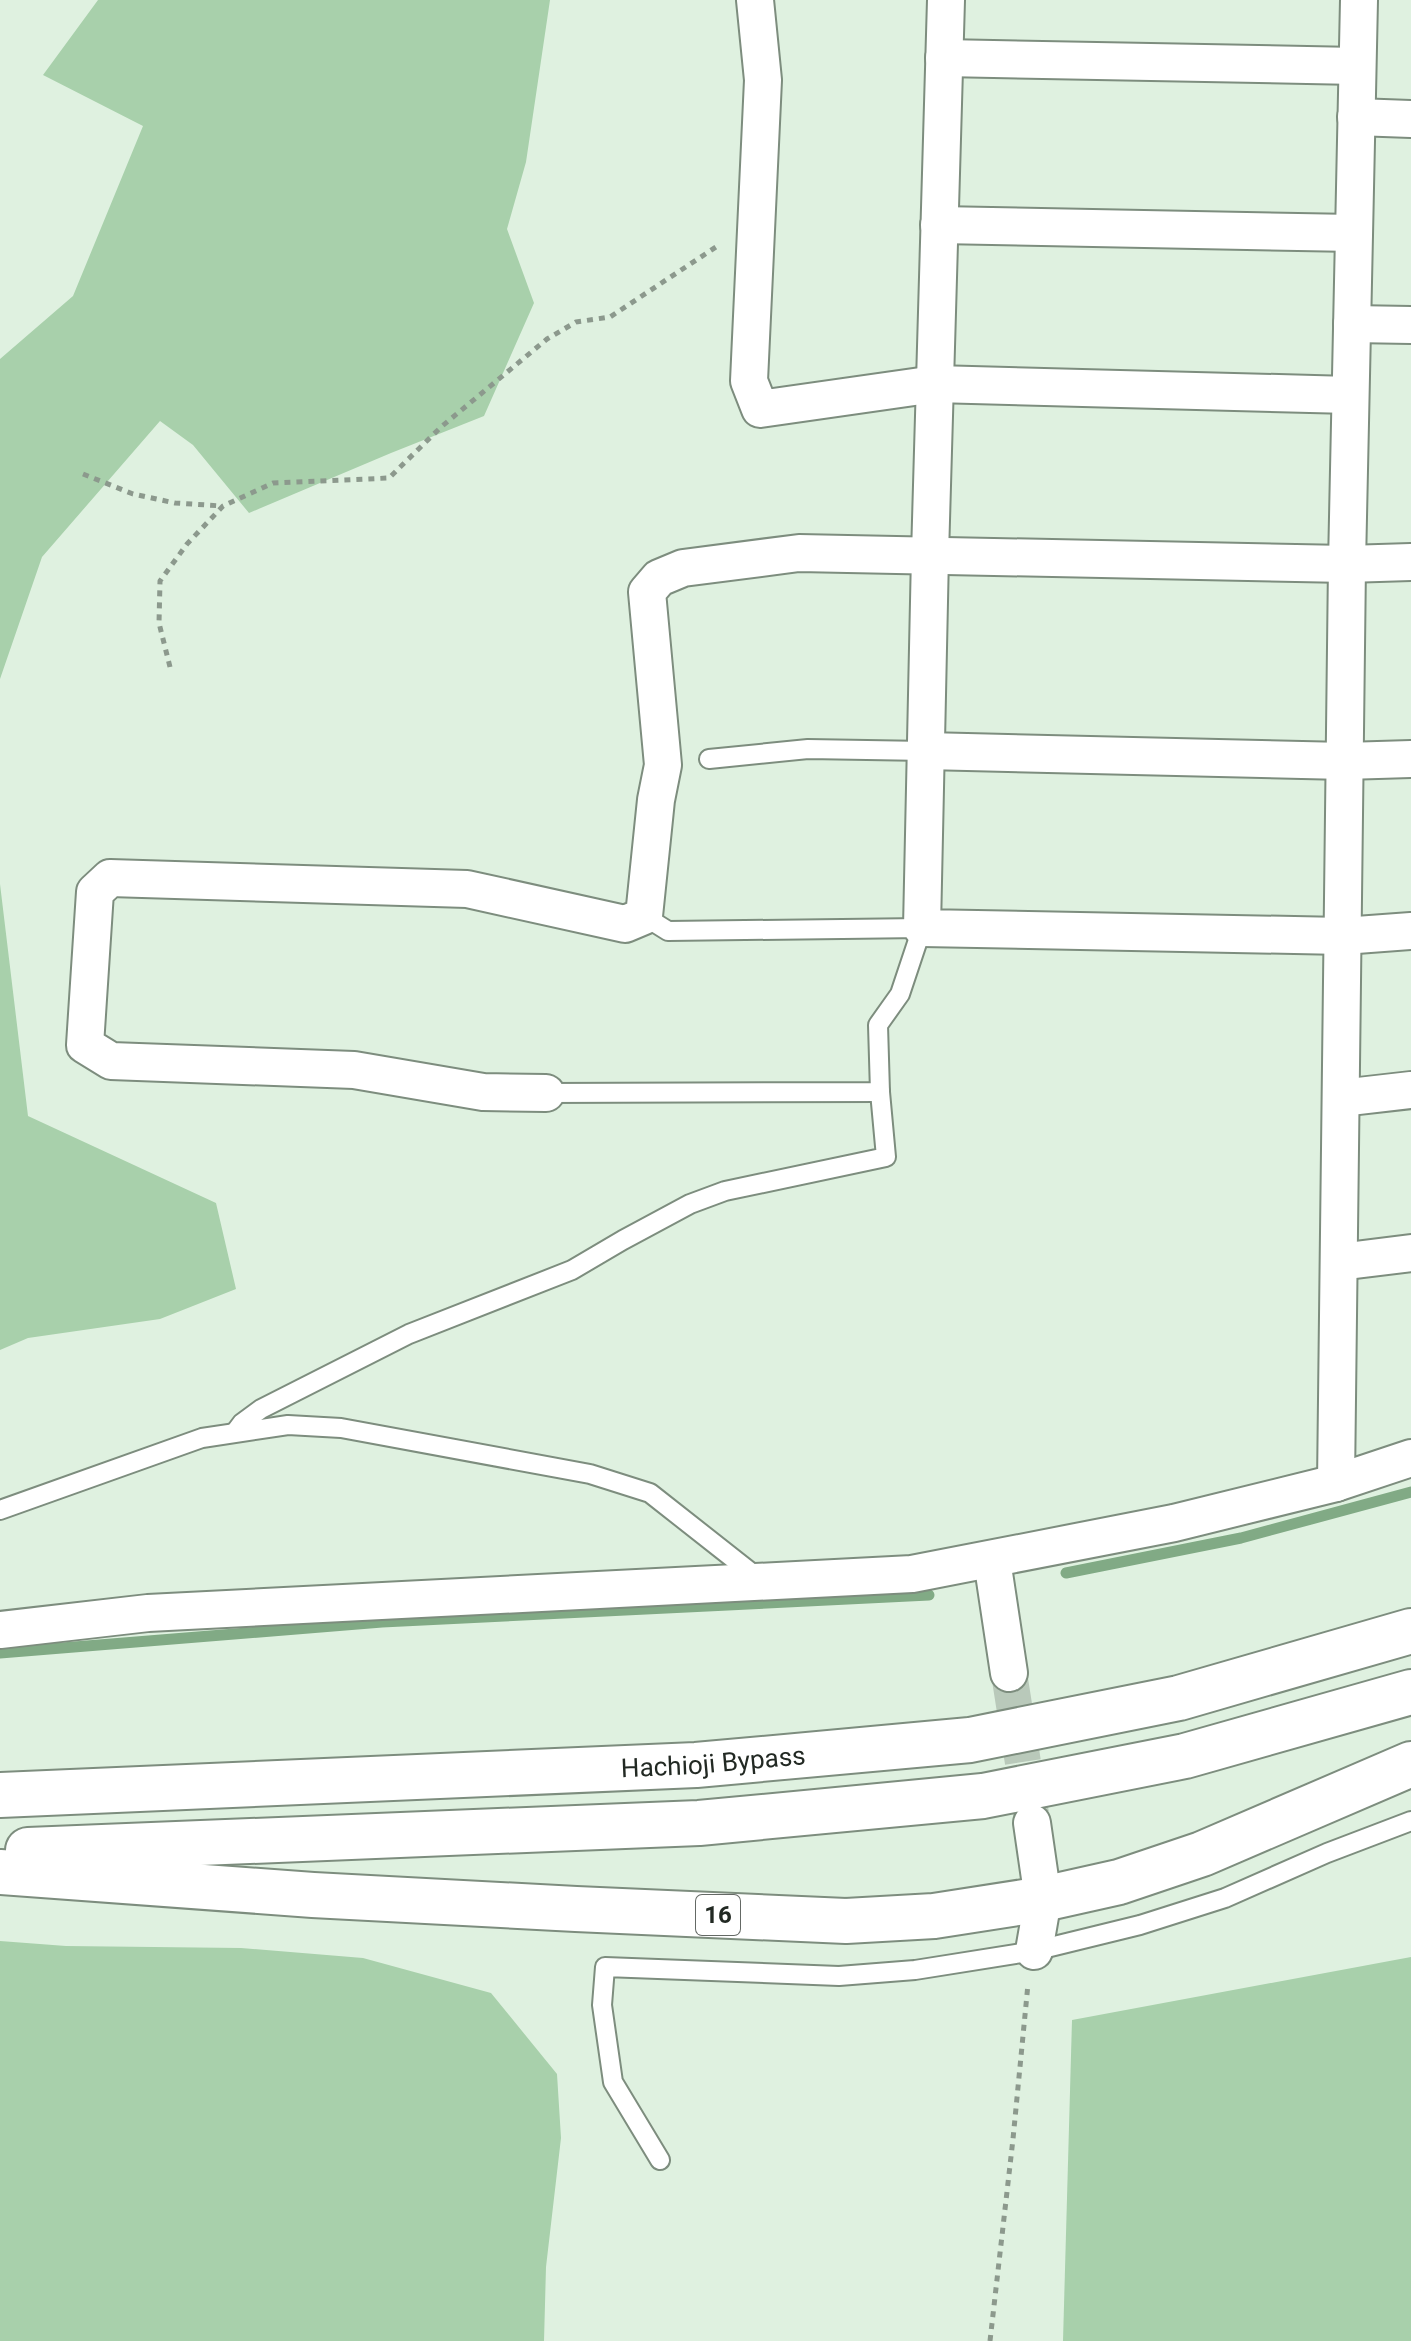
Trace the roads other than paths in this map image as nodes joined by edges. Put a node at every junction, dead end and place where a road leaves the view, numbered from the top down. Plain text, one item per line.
1 (755, 0) edge
2 (946, 0) edge
3 (1359, 0) edge
4 (944, 58) junction
5 (1357, 66) junction
6 (1356, 117) junction
7 (1411, 119) edge
8 (939, 225) junction
9 (1354, 233) junction
10 (1352, 324) junction
11 (1411, 325) edge
12 (935, 384) junction
13 (1350, 395) junction
14 (930, 555) junction
15 (1411, 562) edge
16 (1347, 564) junction
17 (926, 751) junction
18 (1411, 759) edge
19 (1345, 761) junction
20 (684, 762) junction
21 (644, 916) junction
22 (922, 928) junction
23 (1411, 931) edge
24 (1343, 936) junction
25 (1411, 1090) edge
26 (880, 1092) junction
27 (546, 1093) joint
28 (1341, 1098) junction
29 (1411, 1253) edge
30 (1339, 1262) junction
31 (236, 1431) junction
32 (1411, 1458) edge
33 (1336, 1483) junction
34 (0, 1510) edge
35 (992, 1560) junction
36 (763, 1582) junction
37 (0, 1630) edge
38 (1411, 1631) edge
39 (1009, 1673) tunnel mouth
40 (1411, 1692) edge
41 (1411, 1764) edge
42 (0, 1795) edge
43 (1411, 1821) edge
44 (1032, 1823) tunnel mouth
45 (0, 1851) edge
46 (0, 1872) edge
47 (1043, 1899) junction
48 (1034, 1951) junction
49 (660, 2160) dead end

1 - 12 street
2 - 4 street
3 - 5 street
4 - 5 street
4 - 8 street
5 - 6 street
6 - 7 street
6 - 9 street
8 - 9 street
8 - 12 street
9 - 10 street
10 - 11 street
10 - 13 street
12 - 13 street
12 - 14 street
13 - 16 street
14 - 16 street
14 - 17 street
14 - 20 street
15 - 16 street
16 - 19 street
17 - 19 street
17 - 20 lane
17 - 22 street
18 - 19 street
19 - 24 street
20 - 21 street
21 - 22 lane
21 - 27 street
22 - 24 street
22 - 26 lane
23 - 24 street
24 - 28 street
25 - 28 street
26 - 27 lane
26 - 31 lane
28 - 30 street
29 - 30 street
30 - 33 street
31 - 34 lane
31 - 36 lane
32 - 33 street
33 - 35 street
35 - 36 street
35 - 39 street
36 - 37 street
38 - 42 highway, Hachioji Bypass
40 - 45 highway
41 - 47 highway, 16
43 - 48 lane
44 - 47 street
46 - 47 highway, 16
47 - 48 street
48 - 49 lane

